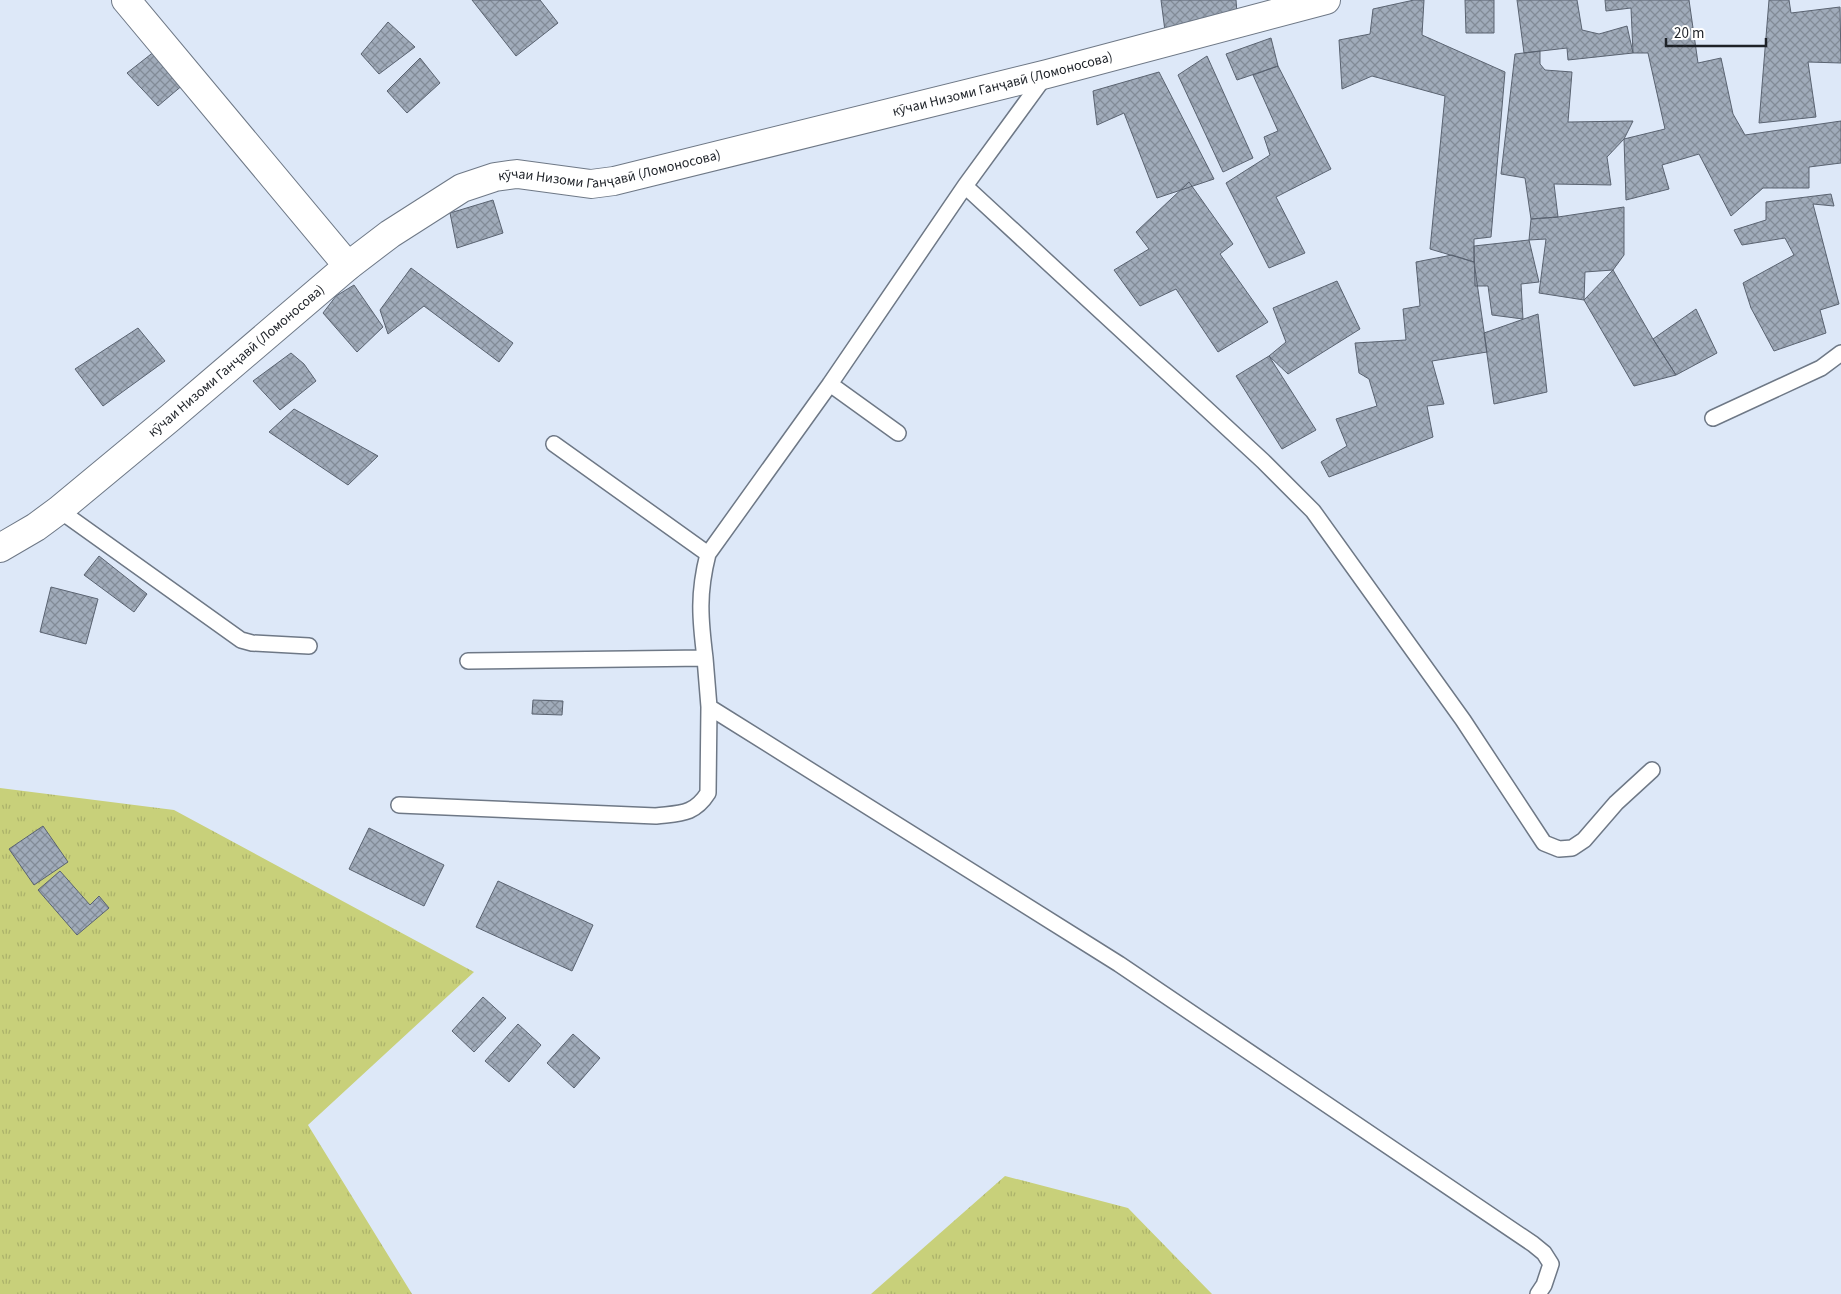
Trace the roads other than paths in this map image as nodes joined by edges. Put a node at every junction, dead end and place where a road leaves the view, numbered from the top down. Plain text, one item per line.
1 (126, 0) edge
2 (1326, 0) edge
3 (1048, 74) junction
4 (965, 186) junction
5 (348, 266) junction
6 (1841, 353) edge
7 (830, 384) junction
8 (1713, 418) dead end
9 (898, 433) dead end
10 (554, 444) dead end
11 (59, 510) junction
12 (0, 548) edge
13 (708, 554) junction
14 (309, 646) dead end
15 (704, 658) junction
16 (468, 660) dead end
17 (709, 707) junction
18 (1652, 770) dead end
19 (399, 805) dead end
20 (1538, 1294) edge

1 - 5 street
2 - 3 street, кӯчаи Низоми Ганҷавӣ (Ломоносова)
3 - 4 lane
3 - 5 street, кӯчаи Низоми Ганҷавӣ (Ломоносова)
4 - 7 lane
4 - 18 lane
5 - 11 street, кӯчаи Низоми Ганҷавӣ (Ломоносова)
6 - 8 lane
7 - 9 lane
7 - 13 lane
10 - 13 lane
11 - 12 street, кӯчаи Низоми Ганҷавӣ (Ломоносова)
11 - 14 lane
13 - 15 lane
15 - 16 lane
15 - 17 lane
17 - 19 lane
17 - 20 lane

